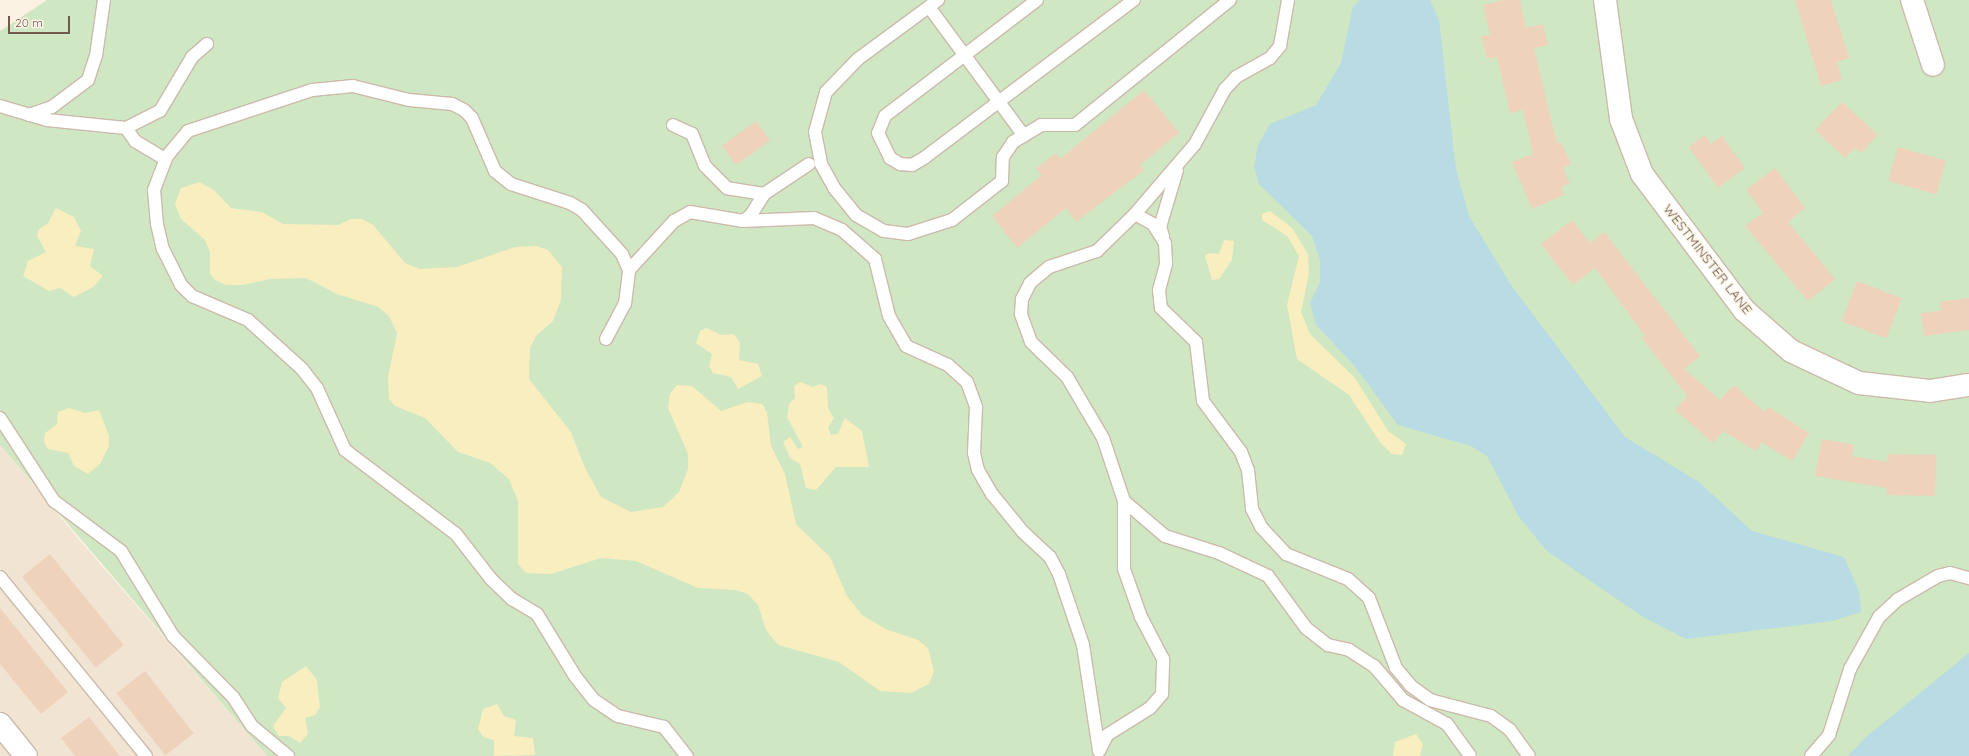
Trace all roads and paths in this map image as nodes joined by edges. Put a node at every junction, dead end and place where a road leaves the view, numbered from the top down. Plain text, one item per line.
1 (104, 0) edge
2 (1037, 0) edge
3 (1134, 0) edge
4 (1230, 0) edge
5 (1288, 0) edge
6 (1605, 0) edge
7 (1912, 0) edge
8 (934, 3) edge
9 (207, 44) dead end
10 (964, 54) junction
11 (1933, 65) dead end
12 (998, 99) junction
13 (0, 106) edge
14 (28, 115) junction
15 (673, 125) dead end
16 (126, 128) junction
17 (1024, 136) junction
18 (1195, 144) junction
19 (165, 159) junction
20 (809, 164) dead end
21 (764, 194) junction
22 (1135, 214) junction
23 (743, 221) junction
24 (1165, 243) junction
25 (629, 270) junction
26 (606, 339) dead end
27 (1969, 385) edge
28 (0, 418) edge
29 (1124, 501) junction
30 (0, 577) edge
31 (1969, 578) edge
32 (0, 724) edge
33 (1100, 753) edge
34 (26, 756) edge
35 (146, 756) edge
36 (288, 756) edge
37 (687, 756) edge
38 (1470, 756) edge
39 (1530, 756) edge
40 (1811, 756) edge

1 - 14 lane
2 - 10 lane
3 - 12 lane
4 - 17 lane
5 - 18 lane
6 - 27 street, WESTMINSTER LANE
7 - 11 street
8 - 10 lane
8 - 17 lane
9 - 16 lane
10 - 12 lane
10 - 12 lane
12 - 17 lane
13 - 14 lane
14 - 16 lane
15 - 21 lane
16 - 19 lane
18 - 22 lane
18 - 24 lane
19 - 25 lane
19 - 37 lane
20 - 21 lane
21 - 23 lane
22 - 24 lane
22 - 29 lane
23 - 25 lane
23 - 33 lane
24 - 39 lane
25 - 26 lane
28 - 36 lane
29 - 33 lane
29 - 38 lane
30 - 35 lane
31 - 40 lane
32 - 34 street

